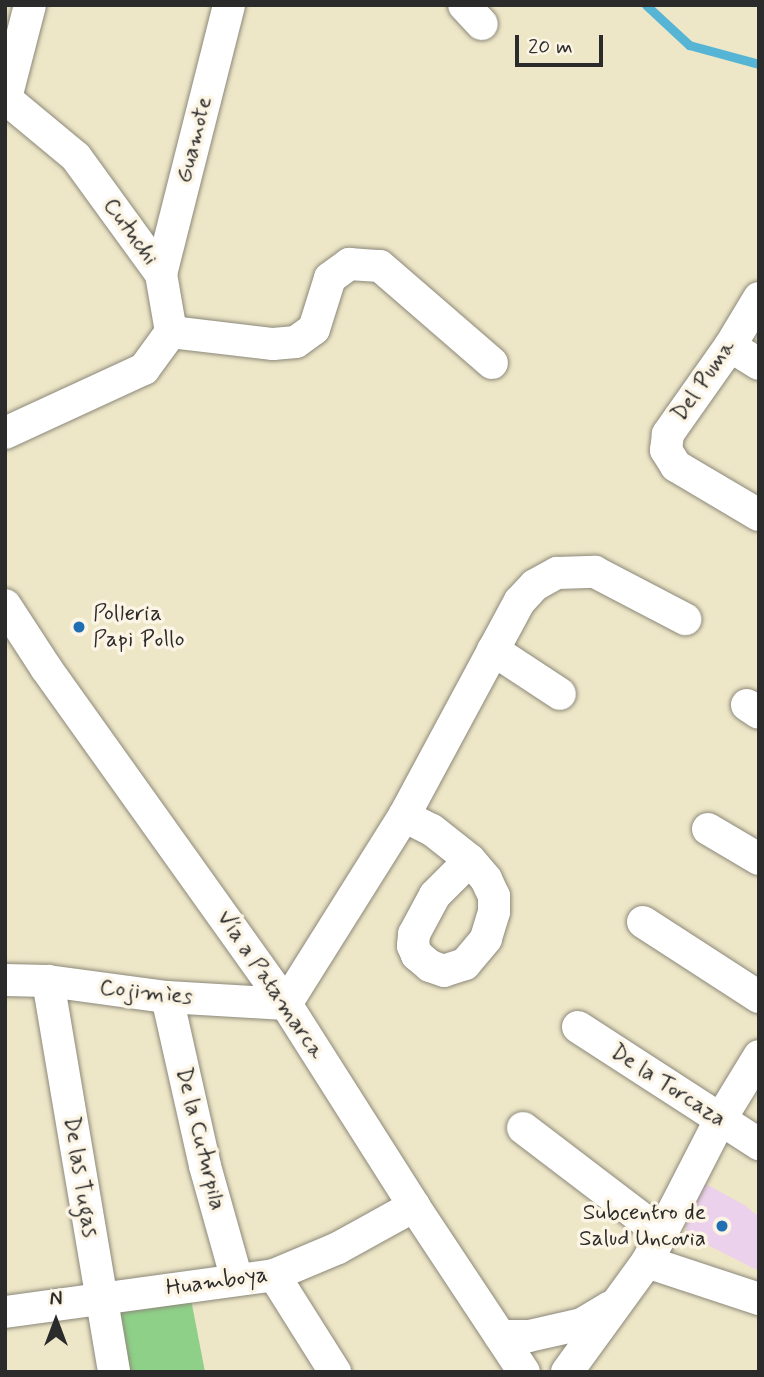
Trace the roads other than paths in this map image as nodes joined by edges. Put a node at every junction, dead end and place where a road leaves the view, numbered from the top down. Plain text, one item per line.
1 (30, 5) edge
2 (229, 5) edge
3 (5, 98) edge
4 (161, 274) junction
5 (759, 298) edge
6 (171, 332) junction
7 (730, 346) junction
8 (492, 363) dead end
9 (759, 364) edge
10 (5, 433) edge
11 (759, 515) edge
12 (5, 605) edge
13 (685, 619) dead end
14 (494, 650) junction
15 (560, 694) dead end
16 (404, 816) junction
17 (708, 829) dead end
18 (759, 859) edge
19 (470, 860) dead end
20 (643, 922) dead end
21 (5, 980) edge
22 (48, 981) junction
23 (167, 997) junction
24 (759, 998) edge
25 (286, 1004) junction
26 (578, 1027) dead end
27 (759, 1056) edge
28 (720, 1120) junction
29 (523, 1128) dead end
30 (759, 1144) edge
31 (414, 1206) junction
32 (662, 1234) junction
33 (647, 1262) junction
34 (274, 1275) junction
35 (237, 1280) junction
36 (100, 1297) junction
37 (759, 1299) edge
38 (614, 1304) junction
39 (5, 1312) edge
40 (500, 1336) junction
41 (521, 1370) edge
42 (114, 1372) edge
43 (335, 1372) edge
44 (567, 1372) edge

1 - 3 street
2 - 4 street, Guamote
3 - 4 street, Cutuchi
4 - 6 street, Cutuchi
5 - 7 street, Del Puma
6 - 8 street
6 - 10 street
7 - 9 street
7 - 11 street, Del Puma
12 - 25 street, Vía a Patamarca
13 - 14 street
14 - 15 street
14 - 16 street
16 - 19 street
16 - 25 street
17 - 18 street
20 - 24 street
21 - 22 street, Cojimìes
22 - 23 street, Cojimìes
22 - 36 street, De las Tugas
23 - 25 street, Cojimìes
23 - 35 street, De la Cuturpila
25 - 31 street, Vía a Patamarca
26 - 28 street, De la Torcaza
27 - 28 street
28 - 30 street, De la Torcaza
28 - 32 street
29 - 32 street
31 - 34 street, Huamboya
31 - 40 street, Vía a Patamarca
32 - 33 street
33 - 37 street
33 - 38 street
34 - 35 street, Huamboya
34 - 43 street
35 - 36 street, Huamboya
36 - 39 street, Huamboya
36 - 42 street, De las Tugas
38 - 40 street
38 - 44 street
40 - 41 street, Vía a Patamarca

